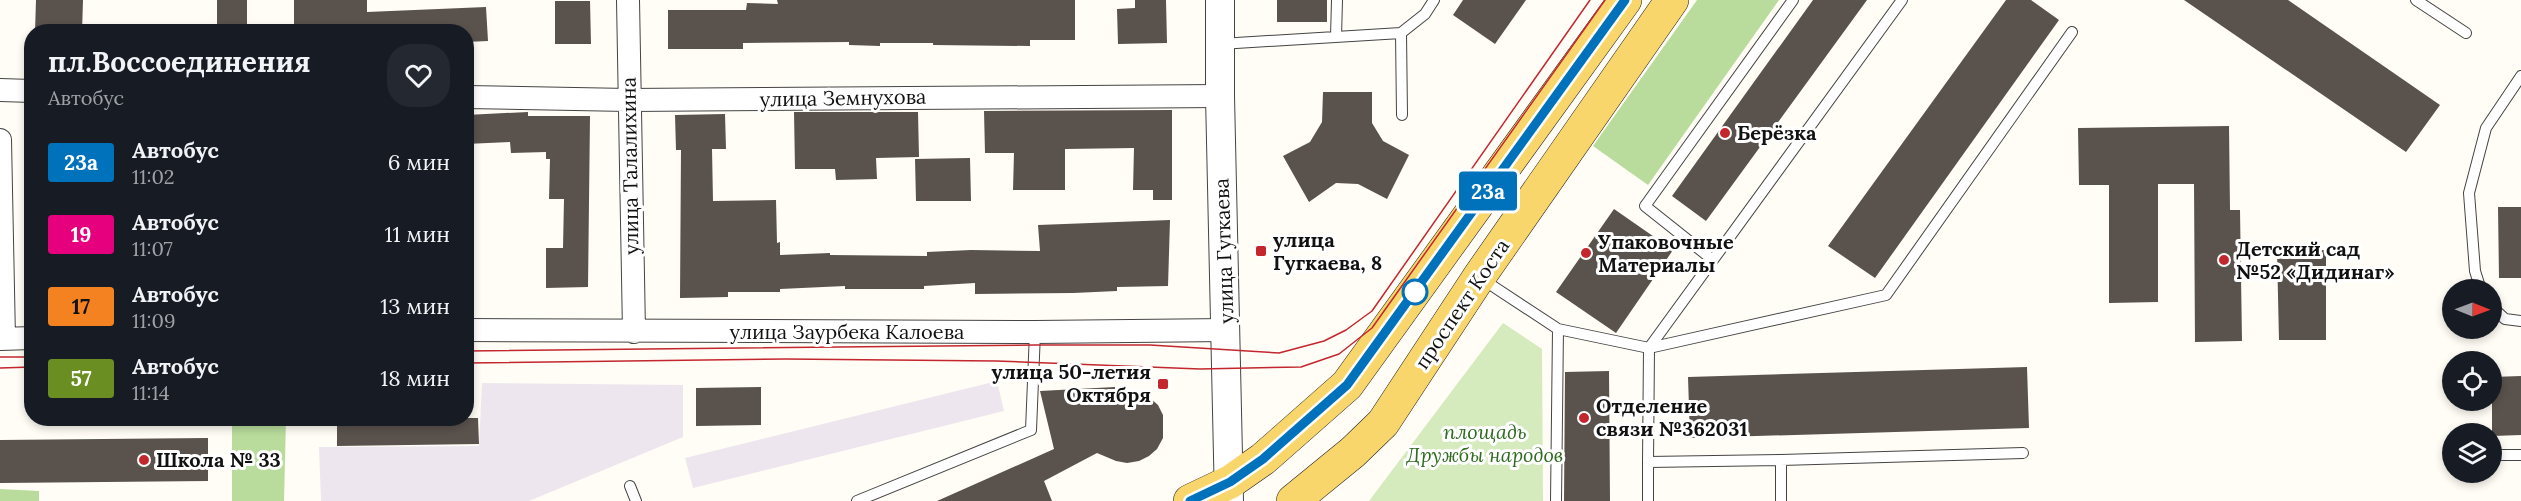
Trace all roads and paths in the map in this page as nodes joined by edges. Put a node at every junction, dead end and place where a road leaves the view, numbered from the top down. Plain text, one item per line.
1 (628, 0) edge
2 (1220, 0) edge
3 (1337, 0) edge
4 (1434, 0) edge
5 (1625, 0) edge
6 (1672, 0) edge
7 (1793, 0) edge
8 (1902, 0) edge
9 (2416, 0) edge
10 (2072, 32) dead end
11 (1401, 33) junction
12 (2466, 33) dead end
13 (1336, 37) junction
14 (1220, 44) junction
15 (2521, 76) edge
16 (0, 90) edge
17 (24, 91) edge
18 (1220, 96) junction
19 (474, 97) edge
20 (628, 100) junction
21 (1401, 115) dead end
22 (0, 140) edge
23 (1713, 260) junction
24 (1479, 277) junction
25 (2478, 279) edge
26 (2502, 316) edge
27 (2521, 321) edge
28 (1558, 329) junction
29 (474, 330) edge
30 (1227, 330) junction
31 (634, 332) junction
32 (1035, 332) junction
33 (24, 338) edge
34 (2, 339) edge
35 (1648, 348) junction
36 (2023, 453) dead end
37 (2502, 455) edge
38 (2521, 455) edge
39 (1781, 460) junction
40 (1648, 462) junction
41 (630, 486) dead end
42 (1230, 492) edge
43 (636, 501) edge
44 (858, 501) edge
45 (1190, 501) edge
46 (1293, 501) edge
47 (1556, 501) edge
48 (1648, 501) edge
49 (1781, 501) edge

1 - 20 street, улица Талалихина
2 - 14 street, улица Гугкаева
3 - 13 lane
4 - 11 lane
5 - 42 main road
6 - 24 main road, проспект Коста
7 - 23 lane
8 - 23 lane
9 - 12 lane
10 - 35 lane
11 - 13 lane
11 - 21 lane
13 - 14 lane
14 - 18 street, улица Гугкаева
15 - 25 lane
16 - 17 street
18 - 20 street, улица Земнухова
18 - 30 street, улица Гугкаева
19 - 20 street, улица Земнухова
20 - 31 street, улица Талалихина
22 - 34 street
23 - 35 lane
24 - 28 lane
24 - 46 main road, проспект Коста
26 - 27 lane
28 - 35 lane
28 - 47 lane
29 - 31 street, улица Заурбека Калоева
30 - 32 street, улица Заурбека Калоева
30 - 42 street, улица Гугкаева
31 - 32 street, улица Заурбека Калоева
32 - 44 lane
33 - 34 street
35 - 40 lane
36 - 39 lane
37 - 38 lane
39 - 40 lane
39 - 49 lane
40 - 48 lane
41 - 43 lane
42 - 45 main road

